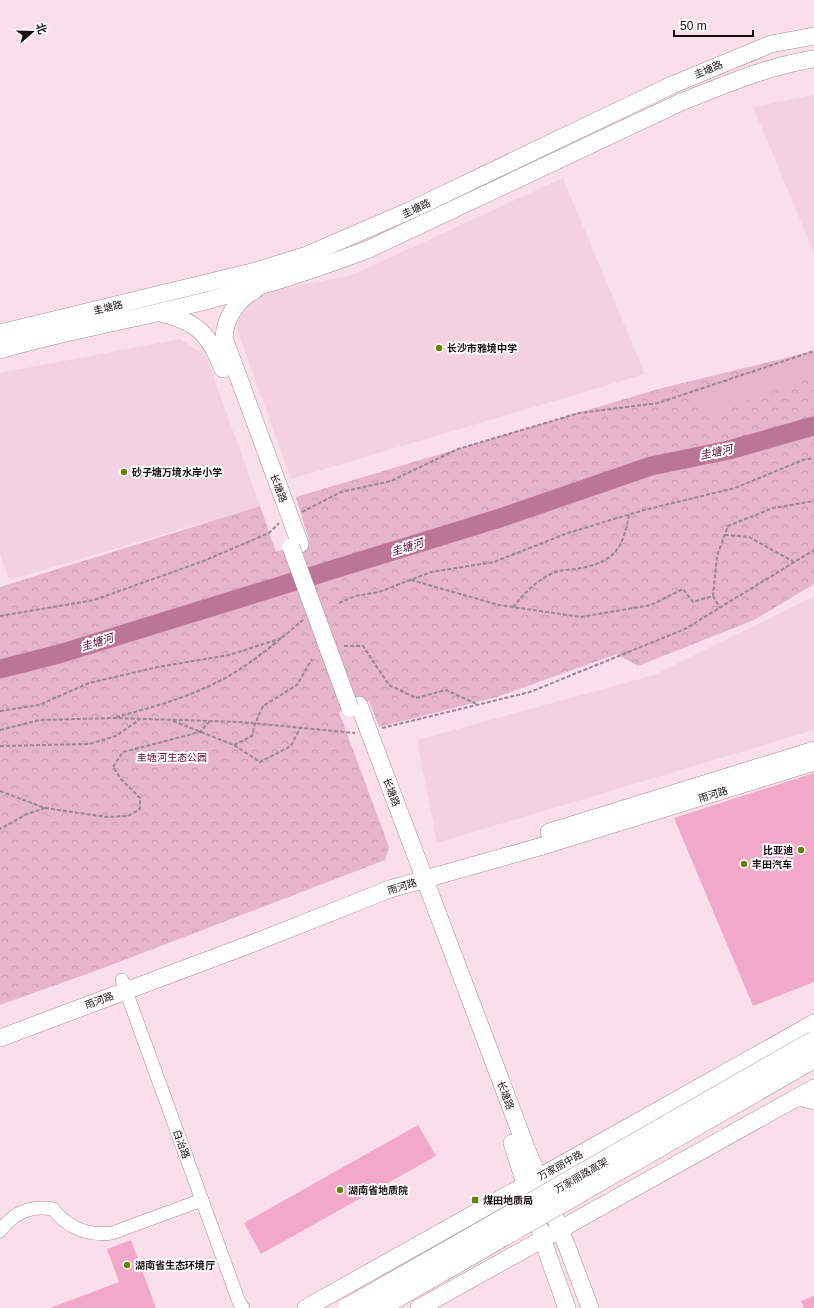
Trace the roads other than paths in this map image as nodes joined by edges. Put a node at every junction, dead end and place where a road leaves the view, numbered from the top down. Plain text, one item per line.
1 (814, 27) edge
2 (814, 36) edge
3 (790, 40) junction
4 (814, 59) edge
5 (262, 286) junction
6 (158, 313) junction
7 (0, 333) edge
8 (0, 350) edge
9 (285, 519) junction
10 (814, 750) edge
11 (814, 762) edge
12 (418, 875) junction
13 (121, 986) junction
14 (814, 1023) edge
15 (0, 1026) edge
16 (0, 1038) edge
17 (814, 1041) edge
18 (814, 1058) edge
19 (814, 1088) edge
20 (792, 1100) junction
21 (814, 1103) edge
22 (532, 1181) junction
23 (200, 1201) junction
24 (560, 1230) junction
25 (0, 1231) edge
26 (543, 1240) junction
27 (236, 1308) edge
28 (243, 1308) edge
29 (306, 1308) edge
30 (348, 1308) edge
31 (378, 1308) edge
32 (420, 1308) edge
33 (567, 1308) edge
34 (590, 1308) edge

1 - 3 main road
2 - 3 main road, 圭塘路
3 - 7 main road, 圭塘路
4 - 5 main road, 圭塘路
5 - 6 main road, 圭塘路
5 - 9 main road, 长塘路
6 - 8 main road, 圭塘路
6 - 9 main road, 长塘路
9 - 12 main road, 长塘路, bridge
10 - 12 main road, 雨河路
11 - 12 main road, 雨河路
12 - 13 main road, 雨河路
12 - 22 main road, 长塘路
13 - 15 main road, 雨河路
13 - 16 main road, 雨河路
13 - 23 street, 白冶路
14 - 22 main road, 万家丽中路
17 - 30 highway, 万家丽路高架, bridge
18 - 31 highway, 万家丽路高架, bridge
19 - 20 main road
20 - 21 street
20 - 24 main road
22 - 24 main road, 长塘路
22 - 26 main road, 长塘路
22 - 29 main road, 万家丽中路
23 - 25 street
23 - 27 street, 白冶路
23 - 28 street, 白冶路
24 - 26 main road
24 - 34 main road, 长塘路
26 - 32 main road
26 - 33 main road, 长塘路

